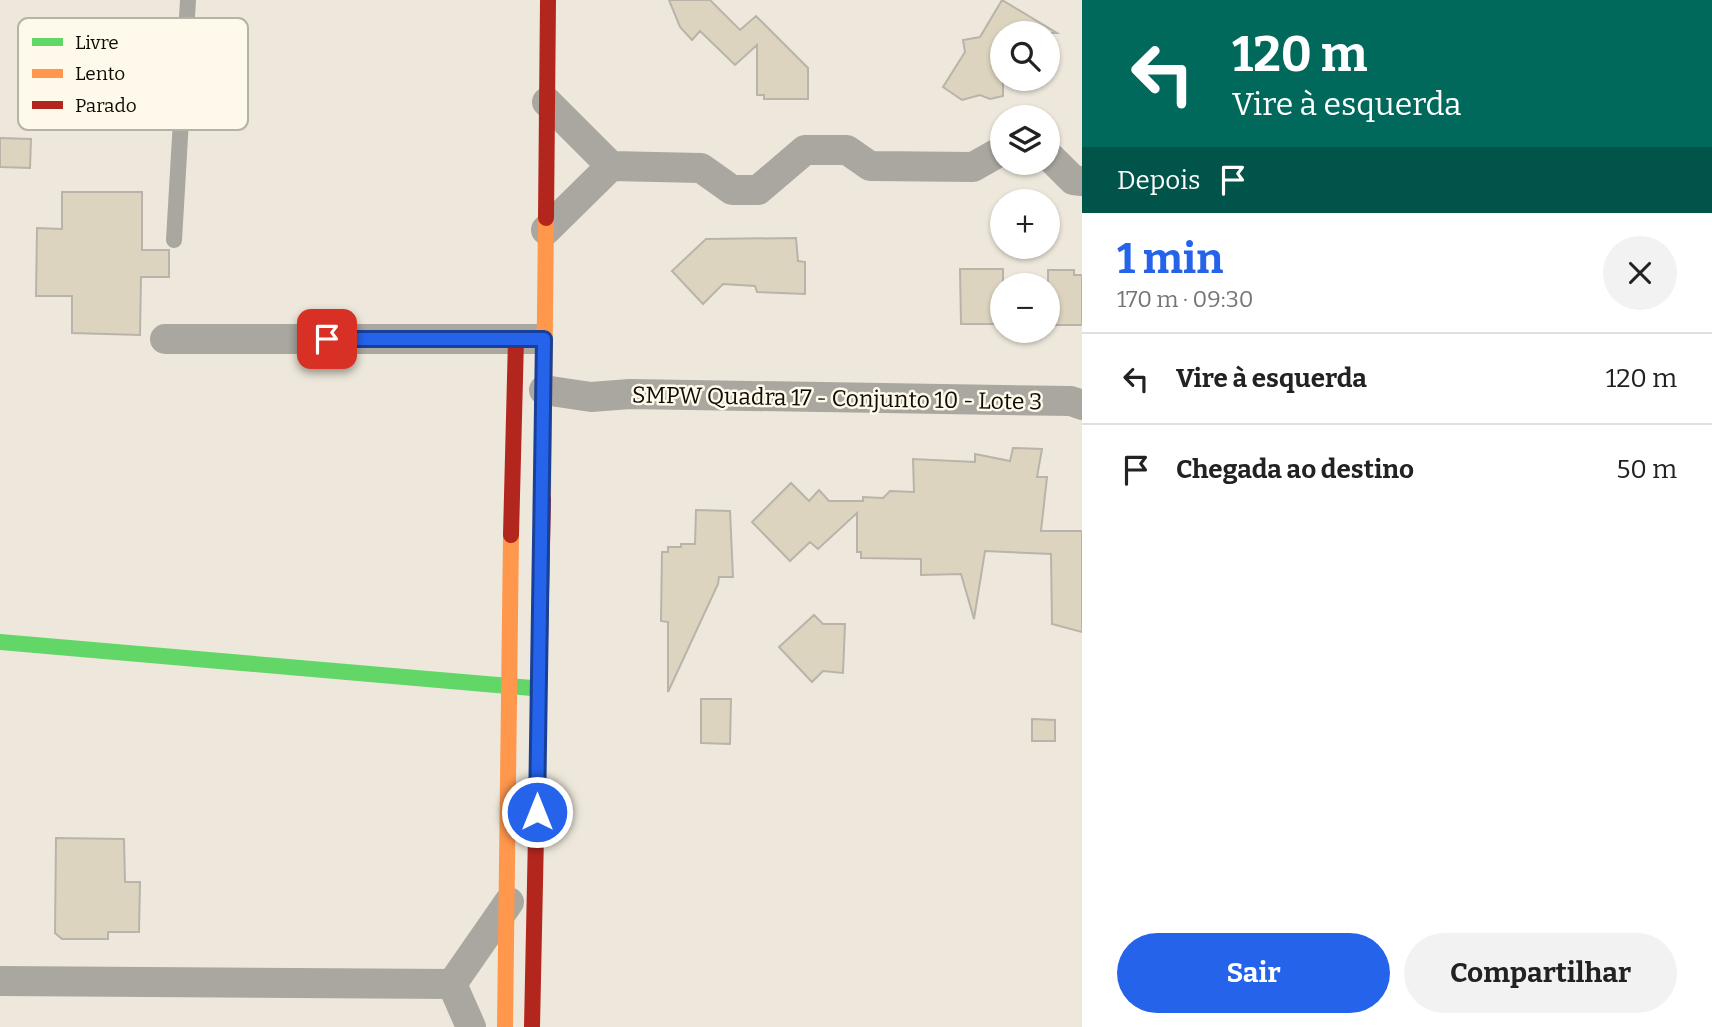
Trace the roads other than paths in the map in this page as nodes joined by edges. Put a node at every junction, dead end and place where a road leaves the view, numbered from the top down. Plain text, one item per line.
1 (188, 0) edge
2 (548, 0) edge
3 (187, 18) edge
4 (547, 102) junction
5 (180, 130) edge
6 (990, 157) edge
7 (611, 166) junction
8 (1060, 167) edge
9 (1082, 181) edge
10 (545, 230) junction
11 (174, 240) dead end
12 (165, 339) dead end
13 (530, 339) junction
14 (544, 390) junction
15 (591, 397) junction
16 (1082, 405) edge
17 (544, 438) junction
18 (0, 642) edge
19 (508, 686) junction
20 (538, 688) junction
21 (537, 862) junction
22 (506, 907) junction
23 (0, 981) edge
24 (452, 984) junction
25 (471, 1027) edge
26 (505, 1027) edge
27 (532, 1027) edge

1 - 3 lane
2 - 4 street
4 - 7 street
4 - 10 street
5 - 11 lane
6 - 7 street
7 - 10 street
8 - 9 street
10 - 13 street
12 - 13 street
13 - 14 street
13 - 19 street
14 - 15 street, SMPW Quadra 17 - Conjunto 10 - Lote 3
14 - 17 street
15 - 16 street, SMPW Quadra 17 - Conjunto 10 - Lote 3
15 - 17 street
17 - 20 street
18 - 19 street
19 - 20 street
19 - 22 street
20 - 21 street
21 - 22 street
21 - 27 street
22 - 24 street
22 - 26 street
23 - 24 street
24 - 25 street

